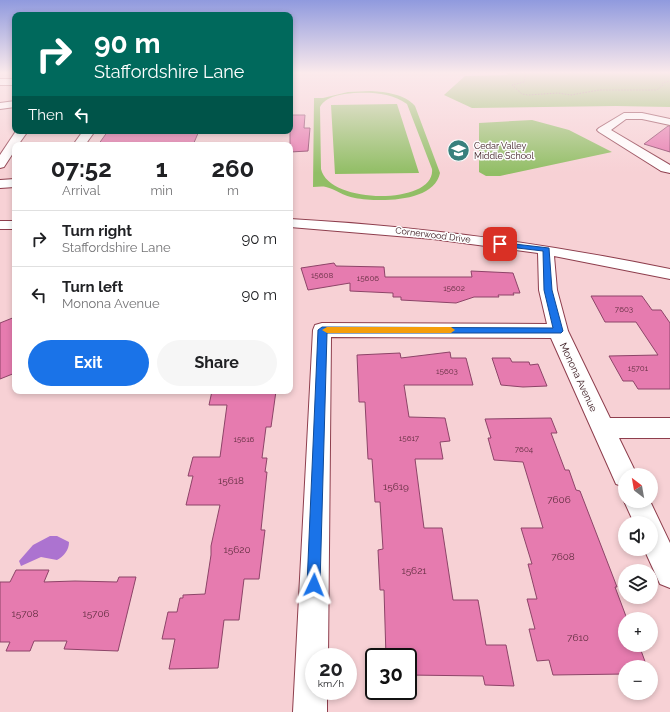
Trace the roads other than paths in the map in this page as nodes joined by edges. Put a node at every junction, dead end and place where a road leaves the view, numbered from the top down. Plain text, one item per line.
1 (670, 122) edge
2 (88, 134) edge
3 (81, 142) edge
4 (12, 146) edge
5 (0, 164) edge
6 (670, 170) edge
7 (12, 183) edge
8 (0, 184) edge
9 (293, 223) edge
10 (0, 225) edge
11 (12, 225) edge
12 (546, 250) junction
13 (670, 274) edge
14 (558, 331) junction
15 (603, 428) junction
16 (670, 428) edge
17 (621, 468) edge
18 (658, 548) edge
19 (670, 574) edge
20 (310, 712) edge

1 - 6 street
2 - 3 street
4 - 5 street
7 - 8 street
9 - 12 street, Cornerwood Drive
10 - 11 street
12 - 13 street, Cornerwood Drive
12 - 14 street, Monona Avenue
14 - 15 street, Monona Avenue
14 - 20 street
15 - 16 street
15 - 17 street, Monona Avenue
18 - 19 street

